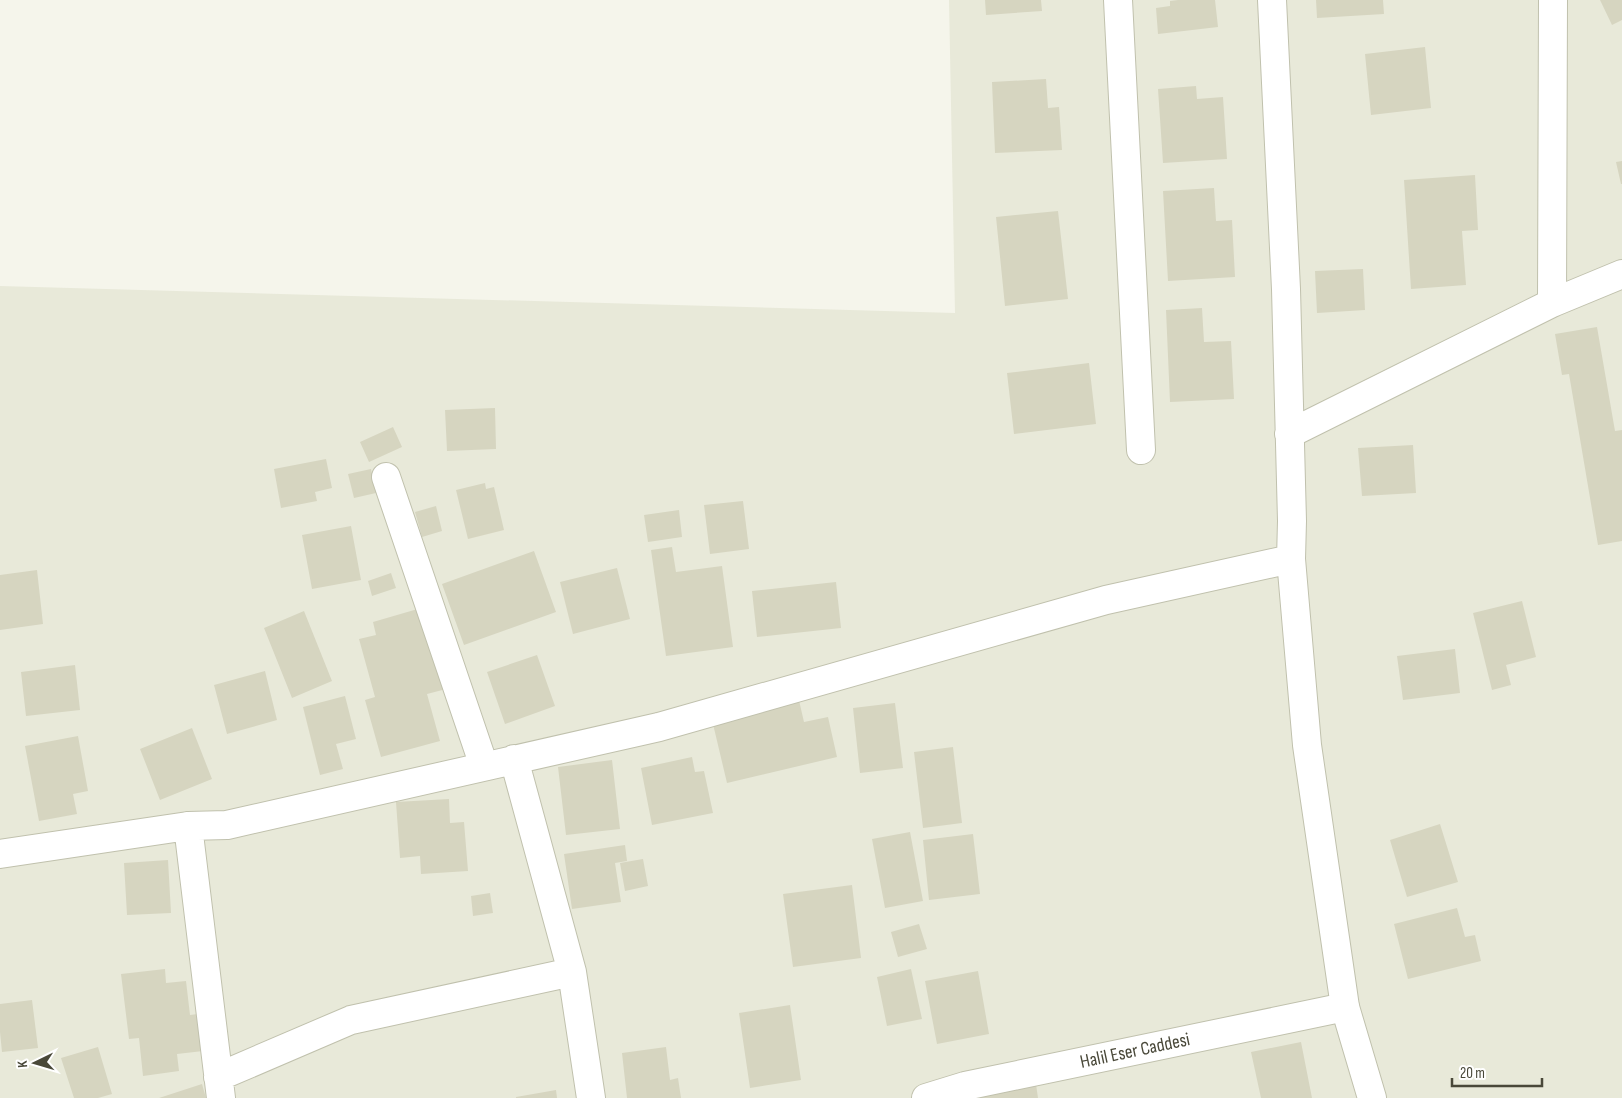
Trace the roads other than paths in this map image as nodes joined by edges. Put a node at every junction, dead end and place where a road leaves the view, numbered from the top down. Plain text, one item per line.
1 (1118, 0) edge
2 (1272, 0) edge
3 (1553, 0) edge
4 (1622, 274) edge
5 (1552, 303) junction
6 (1289, 434) junction
7 (1141, 450) dead end
8 (386, 477) dead end
9 (1291, 559) junction
10 (514, 759) junction
11 (484, 766) junction
12 (188, 826) junction
13 (0, 854) edge
14 (572, 972) junction
15 (1345, 1007) junction
16 (220, 1087) edge
17 (591, 1098) edge
18 (926, 1098) edge
19 (1372, 1098) edge

1 - 7 street
2 - 6 street
3 - 5 street
4 - 5 street
5 - 6 street
6 - 9 street
8 - 11 street
9 - 10 street
9 - 15 street
10 - 11 street
10 - 14 street
11 - 12 street
12 - 13 street
12 - 16 street
14 - 16 street
14 - 17 street
15 - 18 street, Halil Eser Caddesi
15 - 19 street

